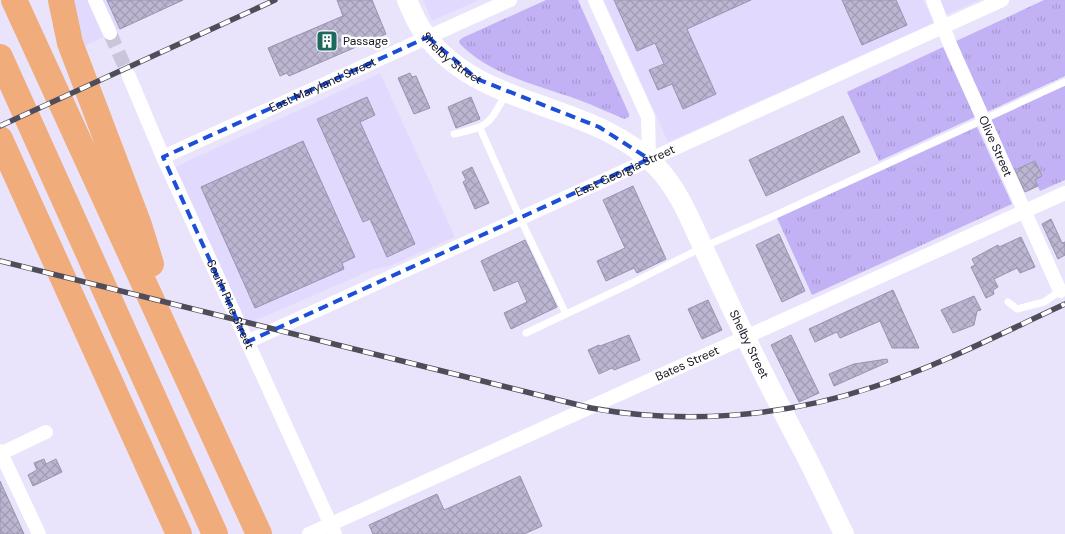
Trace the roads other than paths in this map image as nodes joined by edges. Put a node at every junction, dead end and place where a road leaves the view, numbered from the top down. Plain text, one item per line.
1 (14, 0) edge
2 (61, 0) edge
3 (95, 0) edge
4 (407, 0) edge
5 (510, 0) edge
6 (595, 0) edge
7 (933, 0) edge
8 (1002, 0) edge
9 (943, 27) junction
10 (110, 33) tunnel mouth
11 (428, 37) junction
12 (0, 57) edge
13 (128, 74) tunnel mouth
14 (1065, 82) edge
15 (506, 94) junction
16 (984, 119) junction
17 (480, 128) junction
18 (454, 134) dead end
19 (0, 139) edge
20 (0, 148) edge
21 (163, 158) junction
22 (649, 160) junction
23 (23, 193) junction
24 (1065, 193) edge
25 (1025, 211) junction
26 (520, 218) junction
27 (703, 246) junction
28 (1060, 291) joint
29 (1008, 302) dead end
30 (566, 314) junction
31 (526, 333) dead end
32 (745, 337) junction
33 (247, 342) junction
34 (183, 367) junction
35 (46, 432) dead end
36 (0, 453) edge
37 (332, 529) edge
38 (39, 534) edge
39 (177, 534) edge
40 (215, 534) edge
41 (258, 534) edge
42 (308, 534) edge
43 (844, 534) edge

1 - 34 highway
2 - 34 highway
3 - 10 street
4 - 11 main road, Shelby Street
5 - 11 street, East Maryland Street
6 - 22 street
7 - 9 street, Olive Street
8 - 9 street, East Georgia Street
9 - 16 street, Olive Street
9 - 22 street, East Georgia Street
11 - 15 main road, Shelby Street
11 - 21 street, East Maryland Street
12 - 40 highway
13 - 21 street, South Pine Street
14 - 16 lane
15 - 17 lane
15 - 22 main road, Shelby Street
16 - 25 street, Olive Street
16 - 27 lane
17 - 18 lane
17 - 26 lane
19 - 23 highway
20 - 23 highway
21 - 33 street, South Pine Street
22 - 26 street, East Georgia Street
22 - 27 main road, Shelby Street
23 - 39 highway
24 - 25 street, Bates Street
25 - 28 street, Olive Street
25 - 32 street, Bates Street
26 - 30 lane
26 - 33 street, East Georgia Street
27 - 30 lane
27 - 32 main road, Shelby Street
28 - 29 lane
30 - 31 lane
32 - 37 street, Bates Street
32 - 43 main road, Shelby Street
33 - 37 street, South Pine Street
34 - 41 highway
35 - 36 street
36 - 38 street
37 - 42 street, Bates Street

